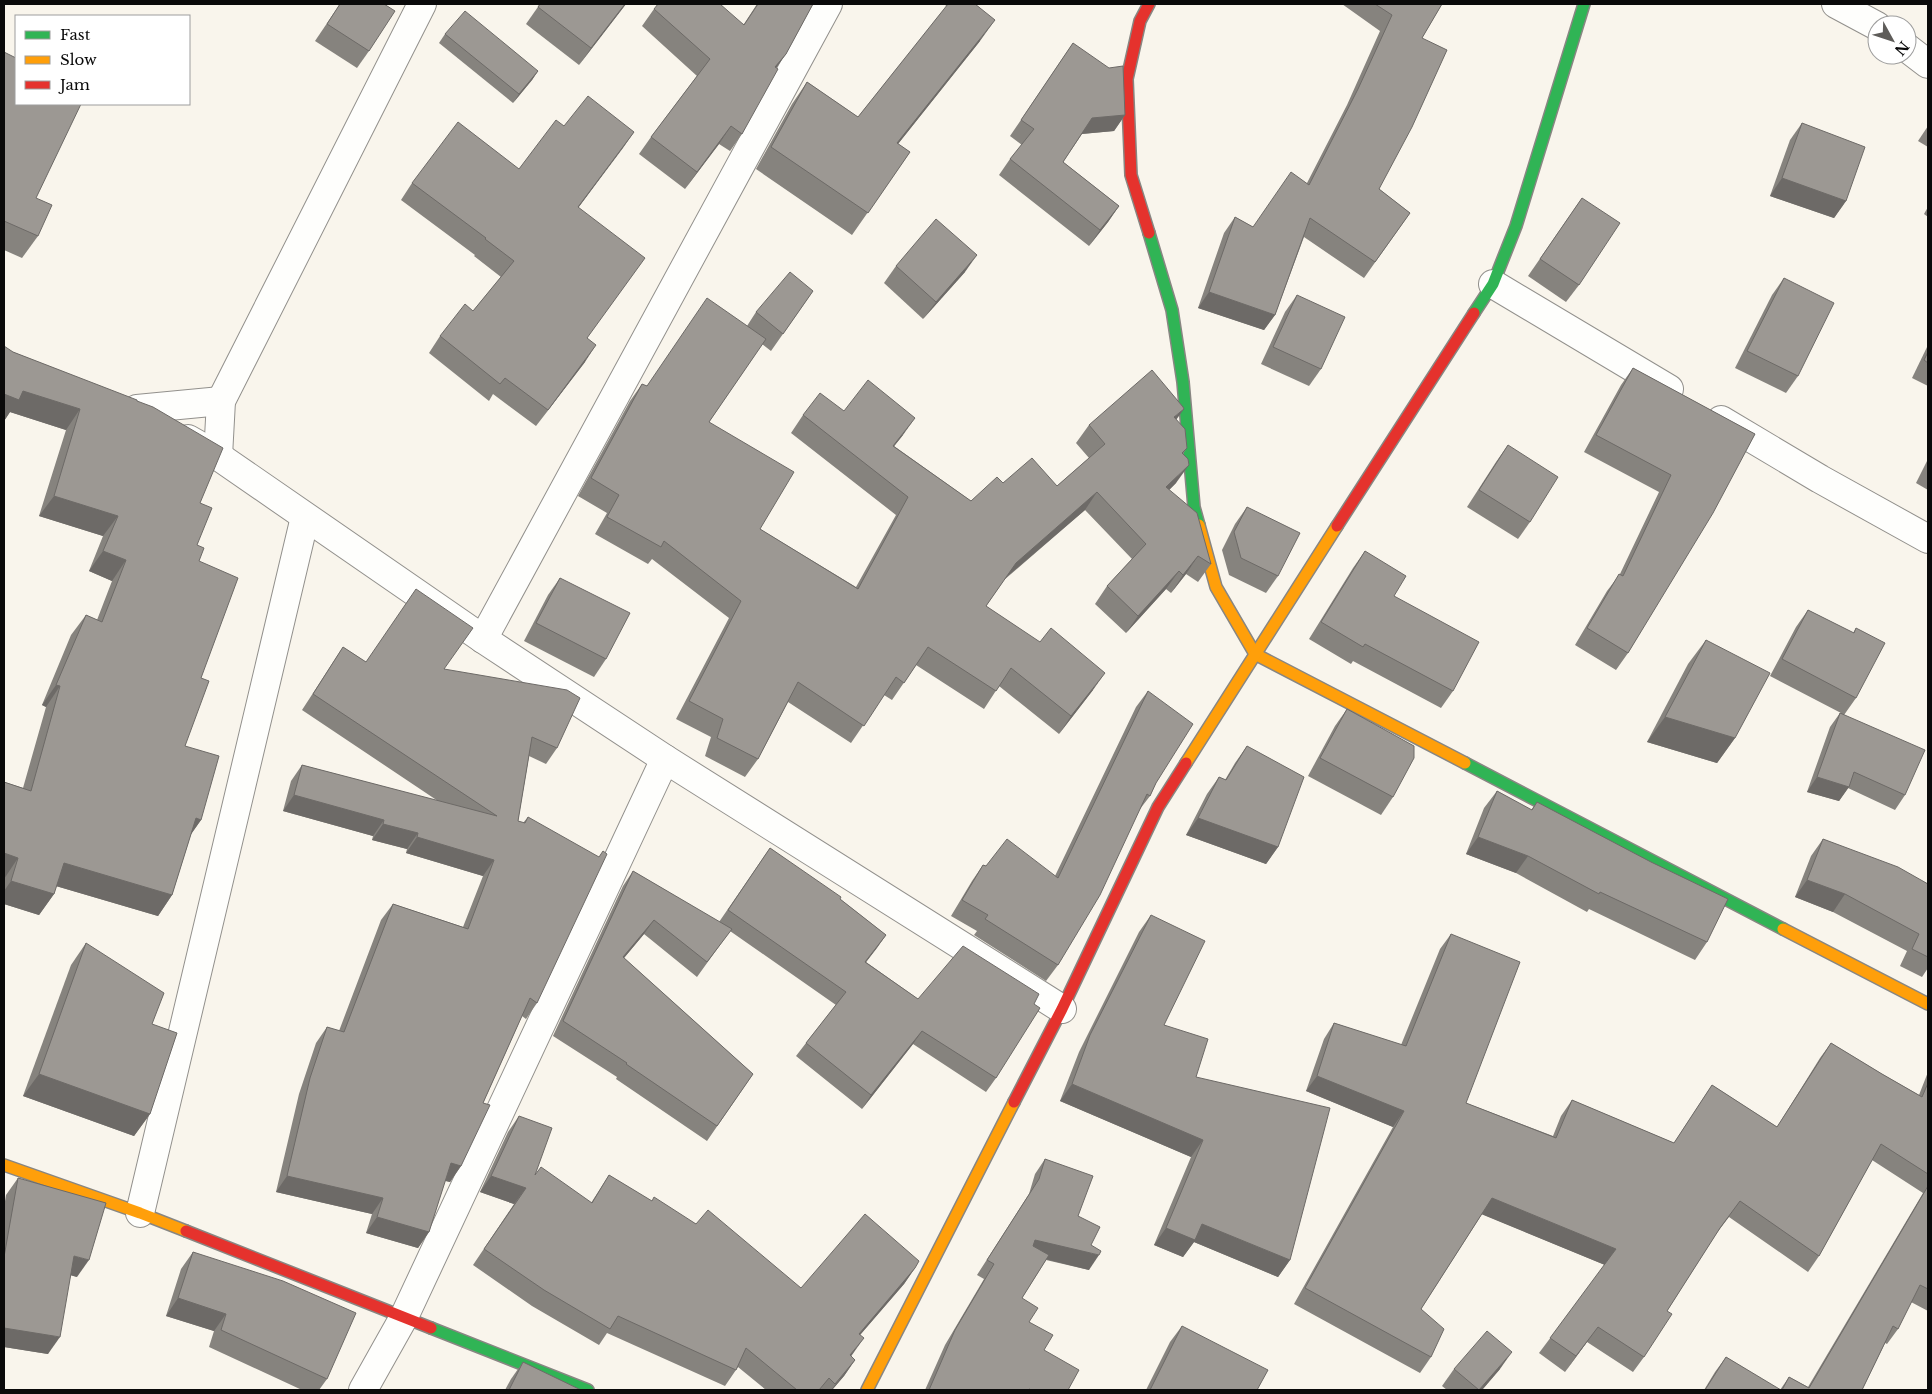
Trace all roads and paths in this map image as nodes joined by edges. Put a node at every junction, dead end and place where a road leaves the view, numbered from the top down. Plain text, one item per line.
1 (422, 4) edge
2 (828, 4) edge
3 (1149, 4) edge
4 (1584, 4) edge
5 (1836, 4) edge
6 (1867, 21) edge
7 (1917, 56) edge
8 (1928, 64) edge
9 (1494, 284) junction
10 (110, 398) edge
11 (221, 400) junction
12 (137, 409) junction
13 (218, 456) junction
14 (305, 517) junction
15 (1928, 539) edge
16 (483, 639) junction
17 (1255, 654) junction
18 (666, 759) junction
19 (1928, 1004) edge
20 (1062, 1009) junction
21 (4, 1165) edge
22 (140, 1213) junction
23 (404, 1317) junction
24 (363, 1390) edge
25 (588, 1390) edge
26 (868, 1390) edge

1 - 11 street
2 - 16 street
3 - 17 street
4 - 9 street
5 - 6 street
7 - 8 street
9 - 15 street
9 - 17 street
10 - 12 street
11 - 12 street
11 - 13 street
12 - 13 street
13 - 14 street
14 - 16 street
14 - 22 street
16 - 18 street
17 - 19 street
17 - 20 street
18 - 20 street
18 - 23 street
20 - 26 street
21 - 22 street
22 - 23 street
23 - 24 street
23 - 25 street

